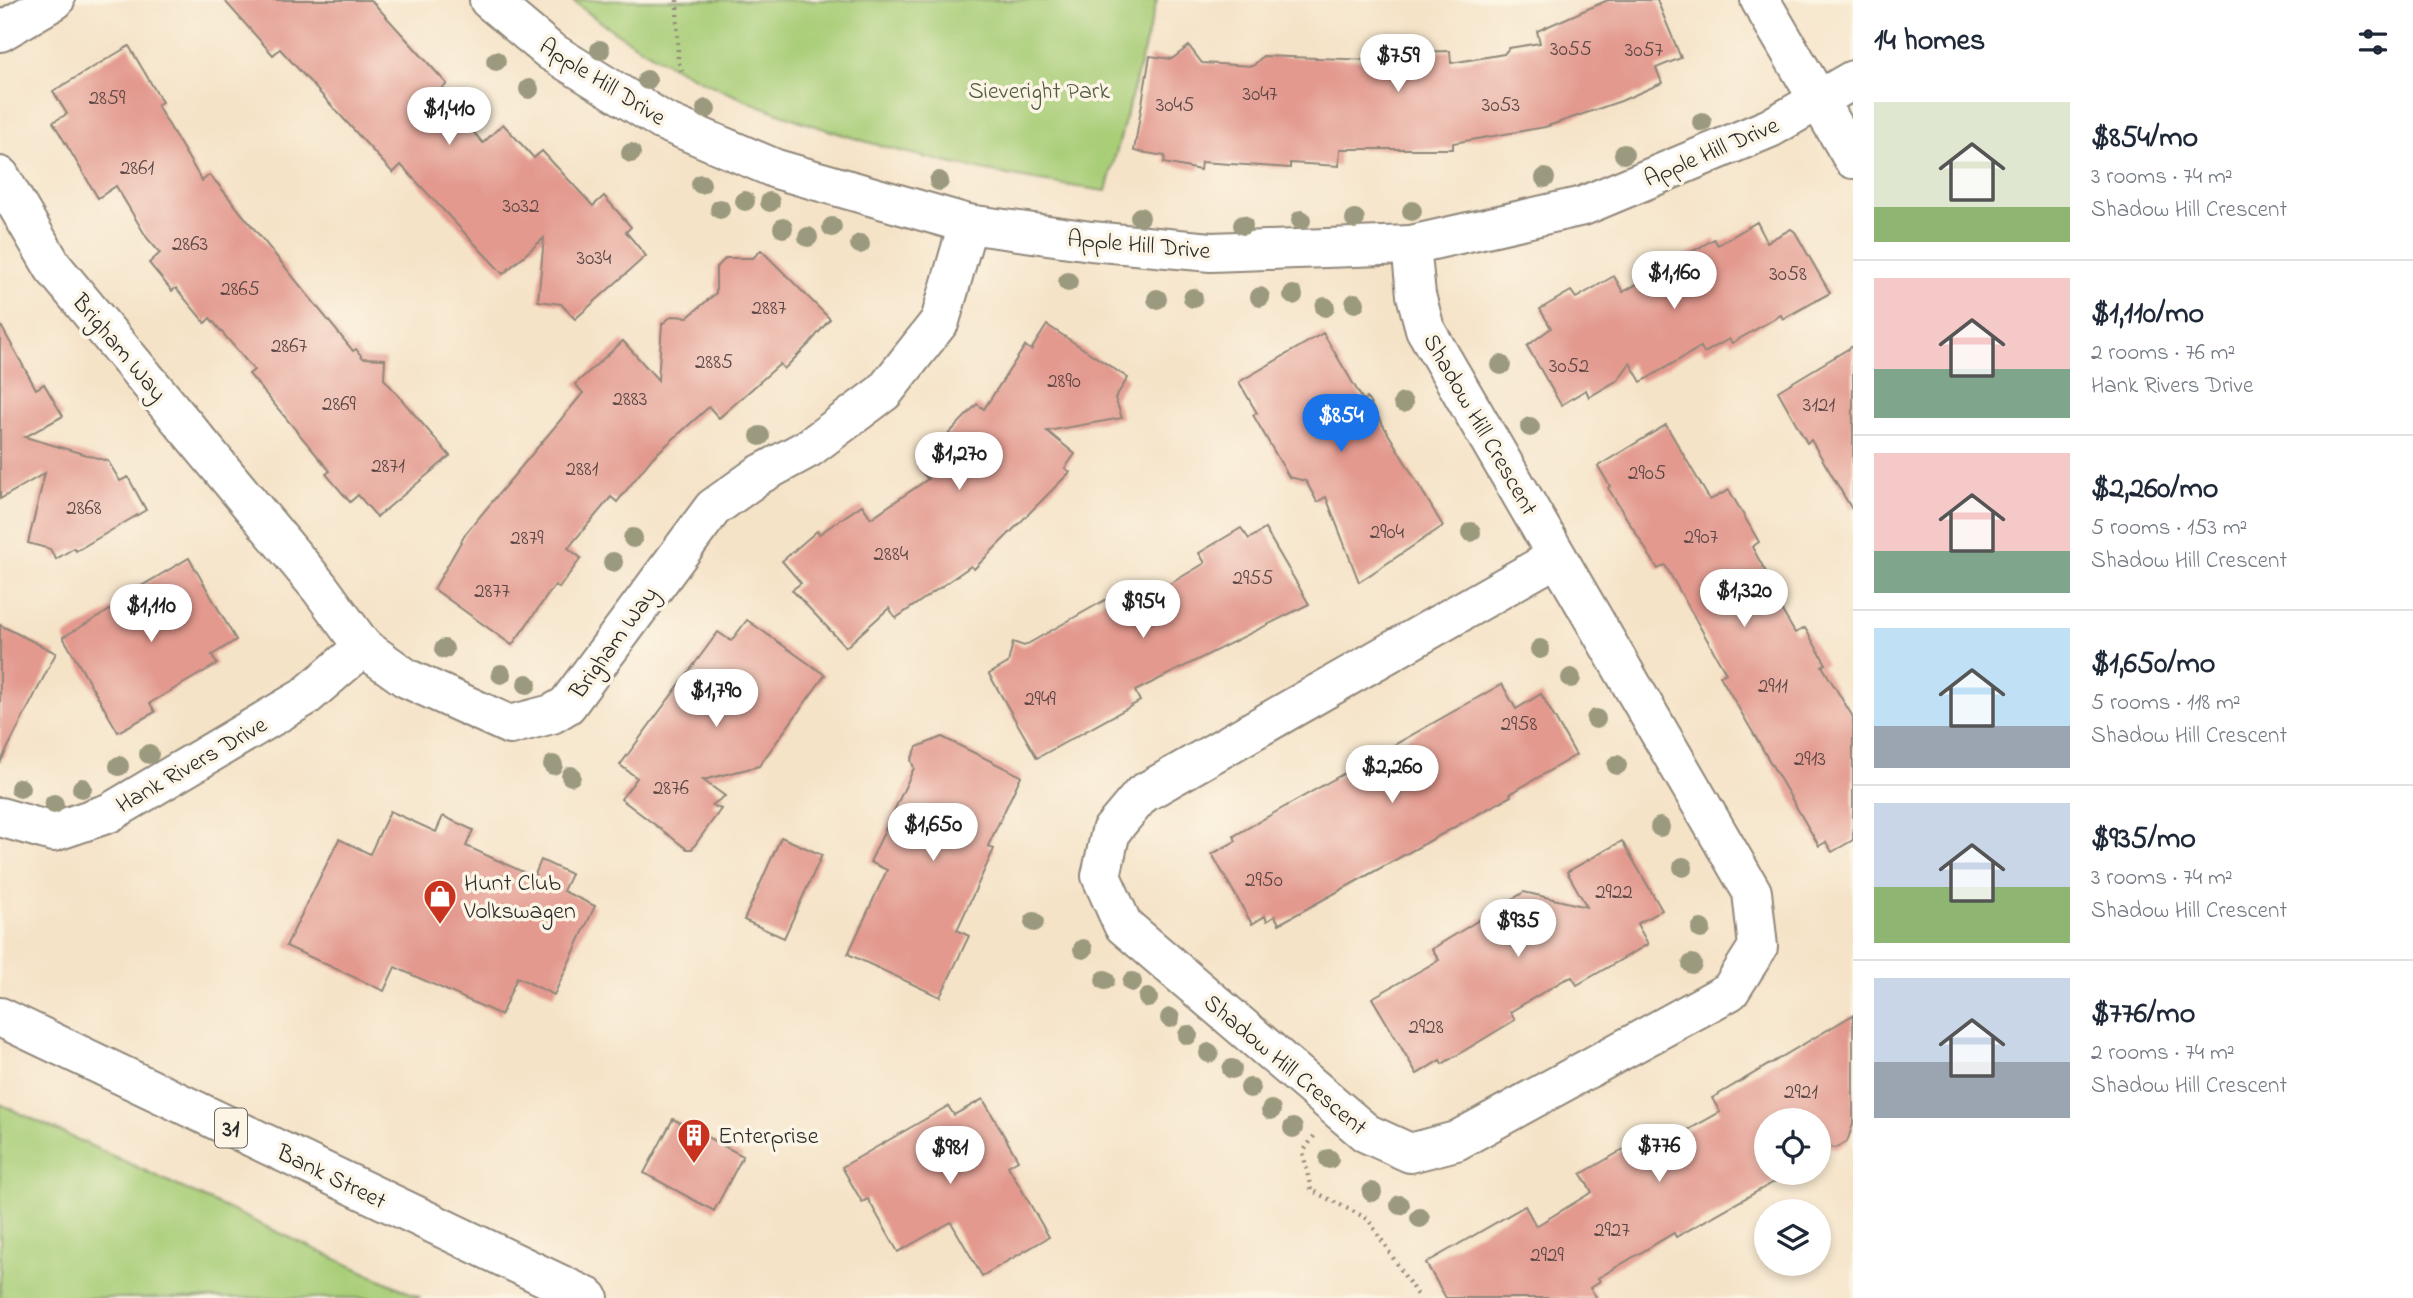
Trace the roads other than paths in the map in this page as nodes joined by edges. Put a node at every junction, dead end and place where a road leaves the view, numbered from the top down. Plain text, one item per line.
1 (55, 0) edge
2 (489, 0) edge
3 (1760, 0) edge
4 (0, 32) edge
5 (1853, 80) edge
6 (1818, 100) junction
7 (1853, 159) edge
8 (0, 176) edge
9 (968, 224) junction
10 (1411, 245) junction
11 (1557, 557) junction
12 (363, 646) junction
13 (0, 817) edge
14 (0, 1017) edge
15 (589, 1298) edge

1 - 4 street
2 - 9 street, Apple Hill Drive
3 - 6 street
5 - 6 street, Apple Hill Drive
6 - 7 street
6 - 10 street, Apple Hill Drive
8 - 12 street, Brigham Way
9 - 10 street, Apple Hill Drive
9 - 12 street, Brigham Way
10 - 11 street, Shadow Hill Crescent
11 - 11 street, Shadow Hill Crescent
12 - 13 street, Hank Rivers Drive
14 - 15 street, Bank Street / 31

